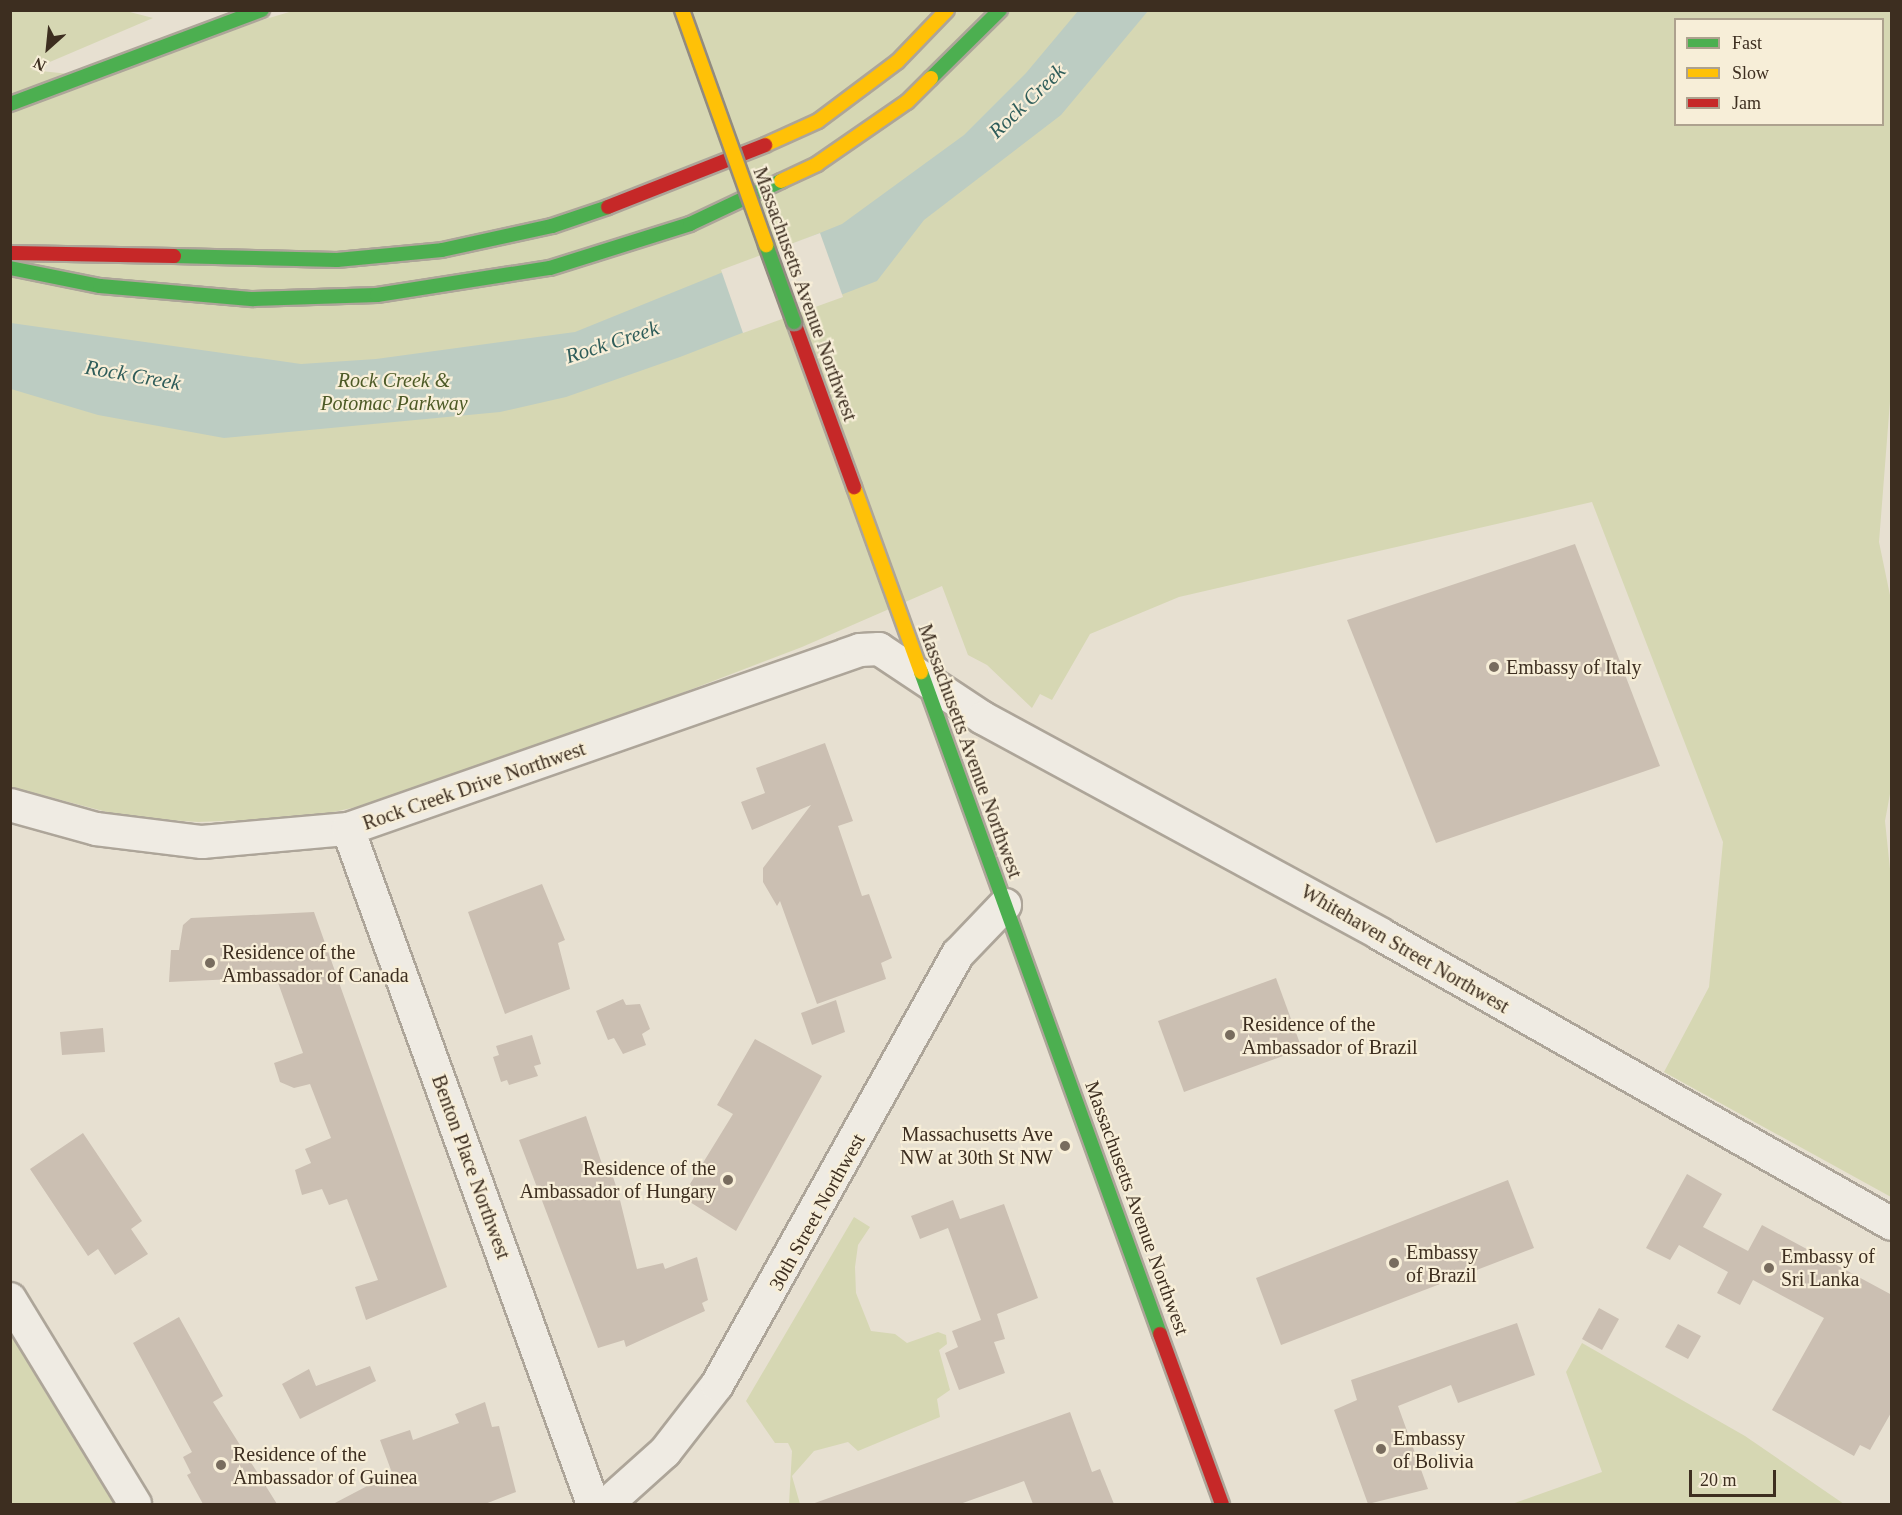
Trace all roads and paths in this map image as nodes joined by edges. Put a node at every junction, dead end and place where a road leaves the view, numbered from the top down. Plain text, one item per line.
1 (262, 10) edge
2 (682, 10) edge
3 (947, 10) edge
4 (1000, 10) edge
5 (10, 104) edge
6 (10, 253) edge
7 (10, 268) edge
8 (920, 673) junction
9 (10, 805) edge
10 (348, 829) junction
11 (1005, 905) junction
12 (1892, 1224) edge
13 (10, 1299) edge
14 (135, 1504) edge
15 (593, 1504) edge
16 (607, 1504) edge
17 (1222, 1504) edge

1 - 5 main road
2 - 8 main road, Massachusetts Avenue Northwest, bridge
3 - 6 main road
4 - 7 main road
8 - 10 street, Rock Creek Drive Northwest
8 - 11 main road, Massachusetts Avenue Northwest
8 - 12 street, Whitehaven Street Northwest
9 - 10 street, Rock Creek Drive Northwest
10 - 15 street, Benton Place Northwest
11 - 16 street, 30th Street Northwest
11 - 17 main road, Massachusetts Avenue Northwest
13 - 14 street

